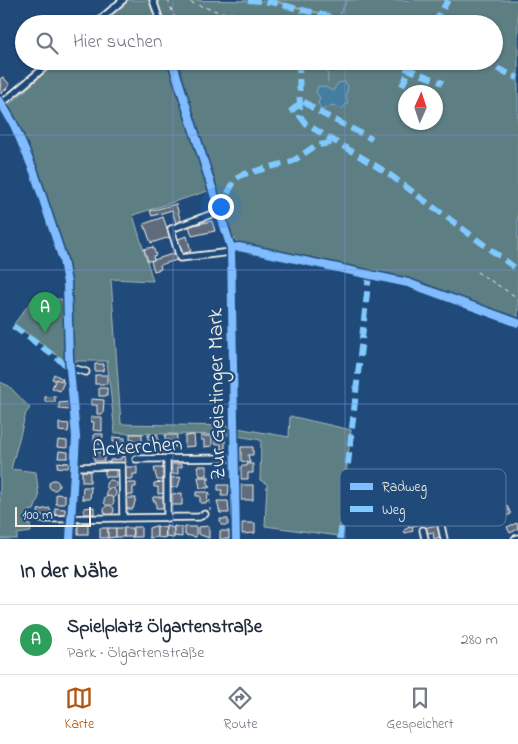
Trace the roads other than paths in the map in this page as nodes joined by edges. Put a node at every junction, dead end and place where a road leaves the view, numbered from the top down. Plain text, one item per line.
1 (122, 0) edge
2 (153, 0) edge
3 (105, 15) edge
4 (157, 15) edge
5 (41, 70) edge
6 (175, 70) edge
7 (1, 103) edge
8 (219, 209) junction
9 (231, 250) junction
10 (518, 323) edge
11 (69, 367) junction
12 (86, 372) dead end
13 (233, 458) junction
14 (136, 459) dead end
15 (167, 459) junction
16 (74, 467) junction
17 (205, 514) road end
18 (123, 518) junction
19 (167, 518) junction
20 (40, 519) dead end
21 (71, 519) junction
22 (441, 526) edge
23 (423, 530) dead end
24 (70, 539) edge
25 (236, 539) edge
26 (425, 539) edge
27 (444, 539) edge

1 - 3 street
2 - 4 street
5 - 7 street
6 - 8 street, Zur Geistinger Mark
7 - 11 street
8 - 9 street, Zur Geistinger Mark
8 - 9 street
9 - 10 street
9 - 13 street, Zur Geistinger Mark
11 - 12 street
11 - 16 street
13 - 15 street, Ackerchen
13 - 25 street, Zur Geistinger Mark
14 - 15 street, Ackerchen
15 - 19 street
16 - 18 street, Ackerchen
16 - 21 street
17 - 19 street
18 - 19 street
18 - 21 street
20 - 21 street
21 - 24 street
22 - 27 street
23 - 26 street

